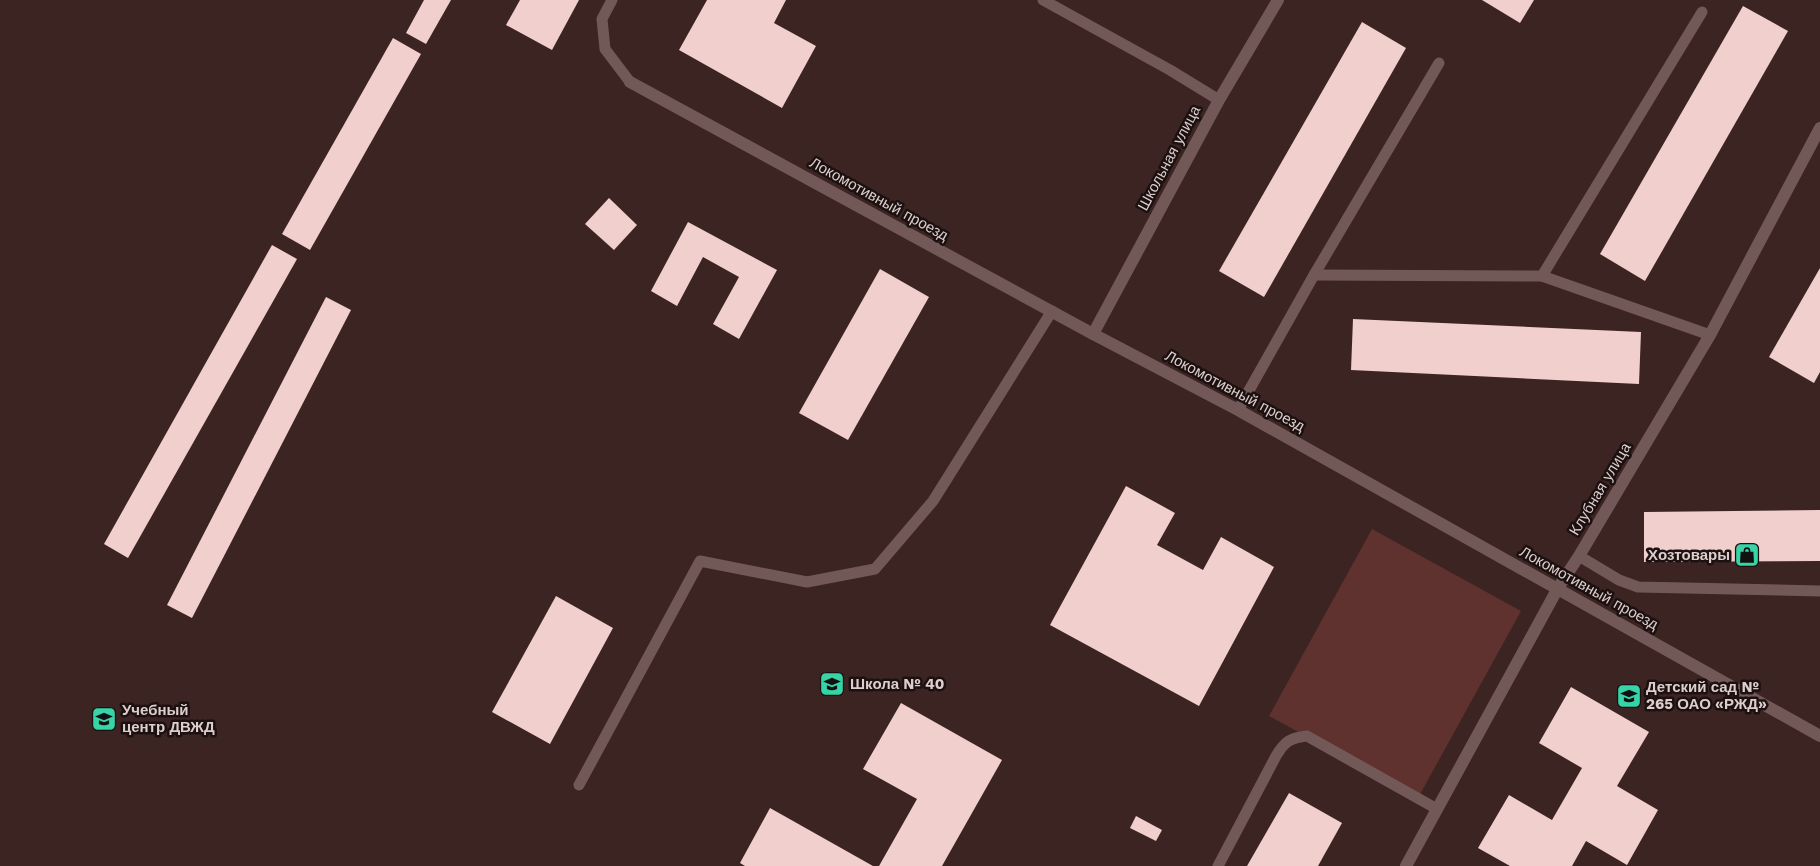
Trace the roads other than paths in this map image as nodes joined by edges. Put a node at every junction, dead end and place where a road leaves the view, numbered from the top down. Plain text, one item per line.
1 (612, 0) edge
2 (1043, 0) edge
3 (1278, 0) edge
4 (1702, 12) dead end
5 (1439, 63) dead end
6 (630, 82) joint
7 (1219, 100) junction
8 (1820, 128) edge
9 (1314, 275) junction
10 (1542, 276) junction
11 (1052, 311) junction
12 (1093, 334) junction
13 (1710, 335) junction
14 (1238, 410) junction
15 (1579, 556) junction
16 (1558, 588) junction
17 (1820, 591) edge
18 (1820, 736) edge
19 (579, 785) dead end
20 (1437, 809) junction
21 (1218, 866) edge
22 (1406, 866) edge

1 - 6 lane
2 - 7 lane
3 - 7 street, Школьная улица
4 - 10 lane
5 - 9 lane
6 - 11 street, Локомотивный проезд
7 - 12 street, Школьная улица
8 - 13 street, Клубная улица
9 - 10 lane
9 - 14 lane
10 - 13 lane
11 - 12 street, Локомотивный проезд
11 - 19 lane
12 - 14 street, Локомотивный проезд
13 - 15 street, Клубная улица
14 - 16 street, Локомотивный проезд
15 - 16 street, Клубная улица
15 - 17 lane
16 - 18 street, Локомотивный проезд
16 - 20 street, Клубная улица
20 - 21 lane
20 - 22 street, Клубная улица

